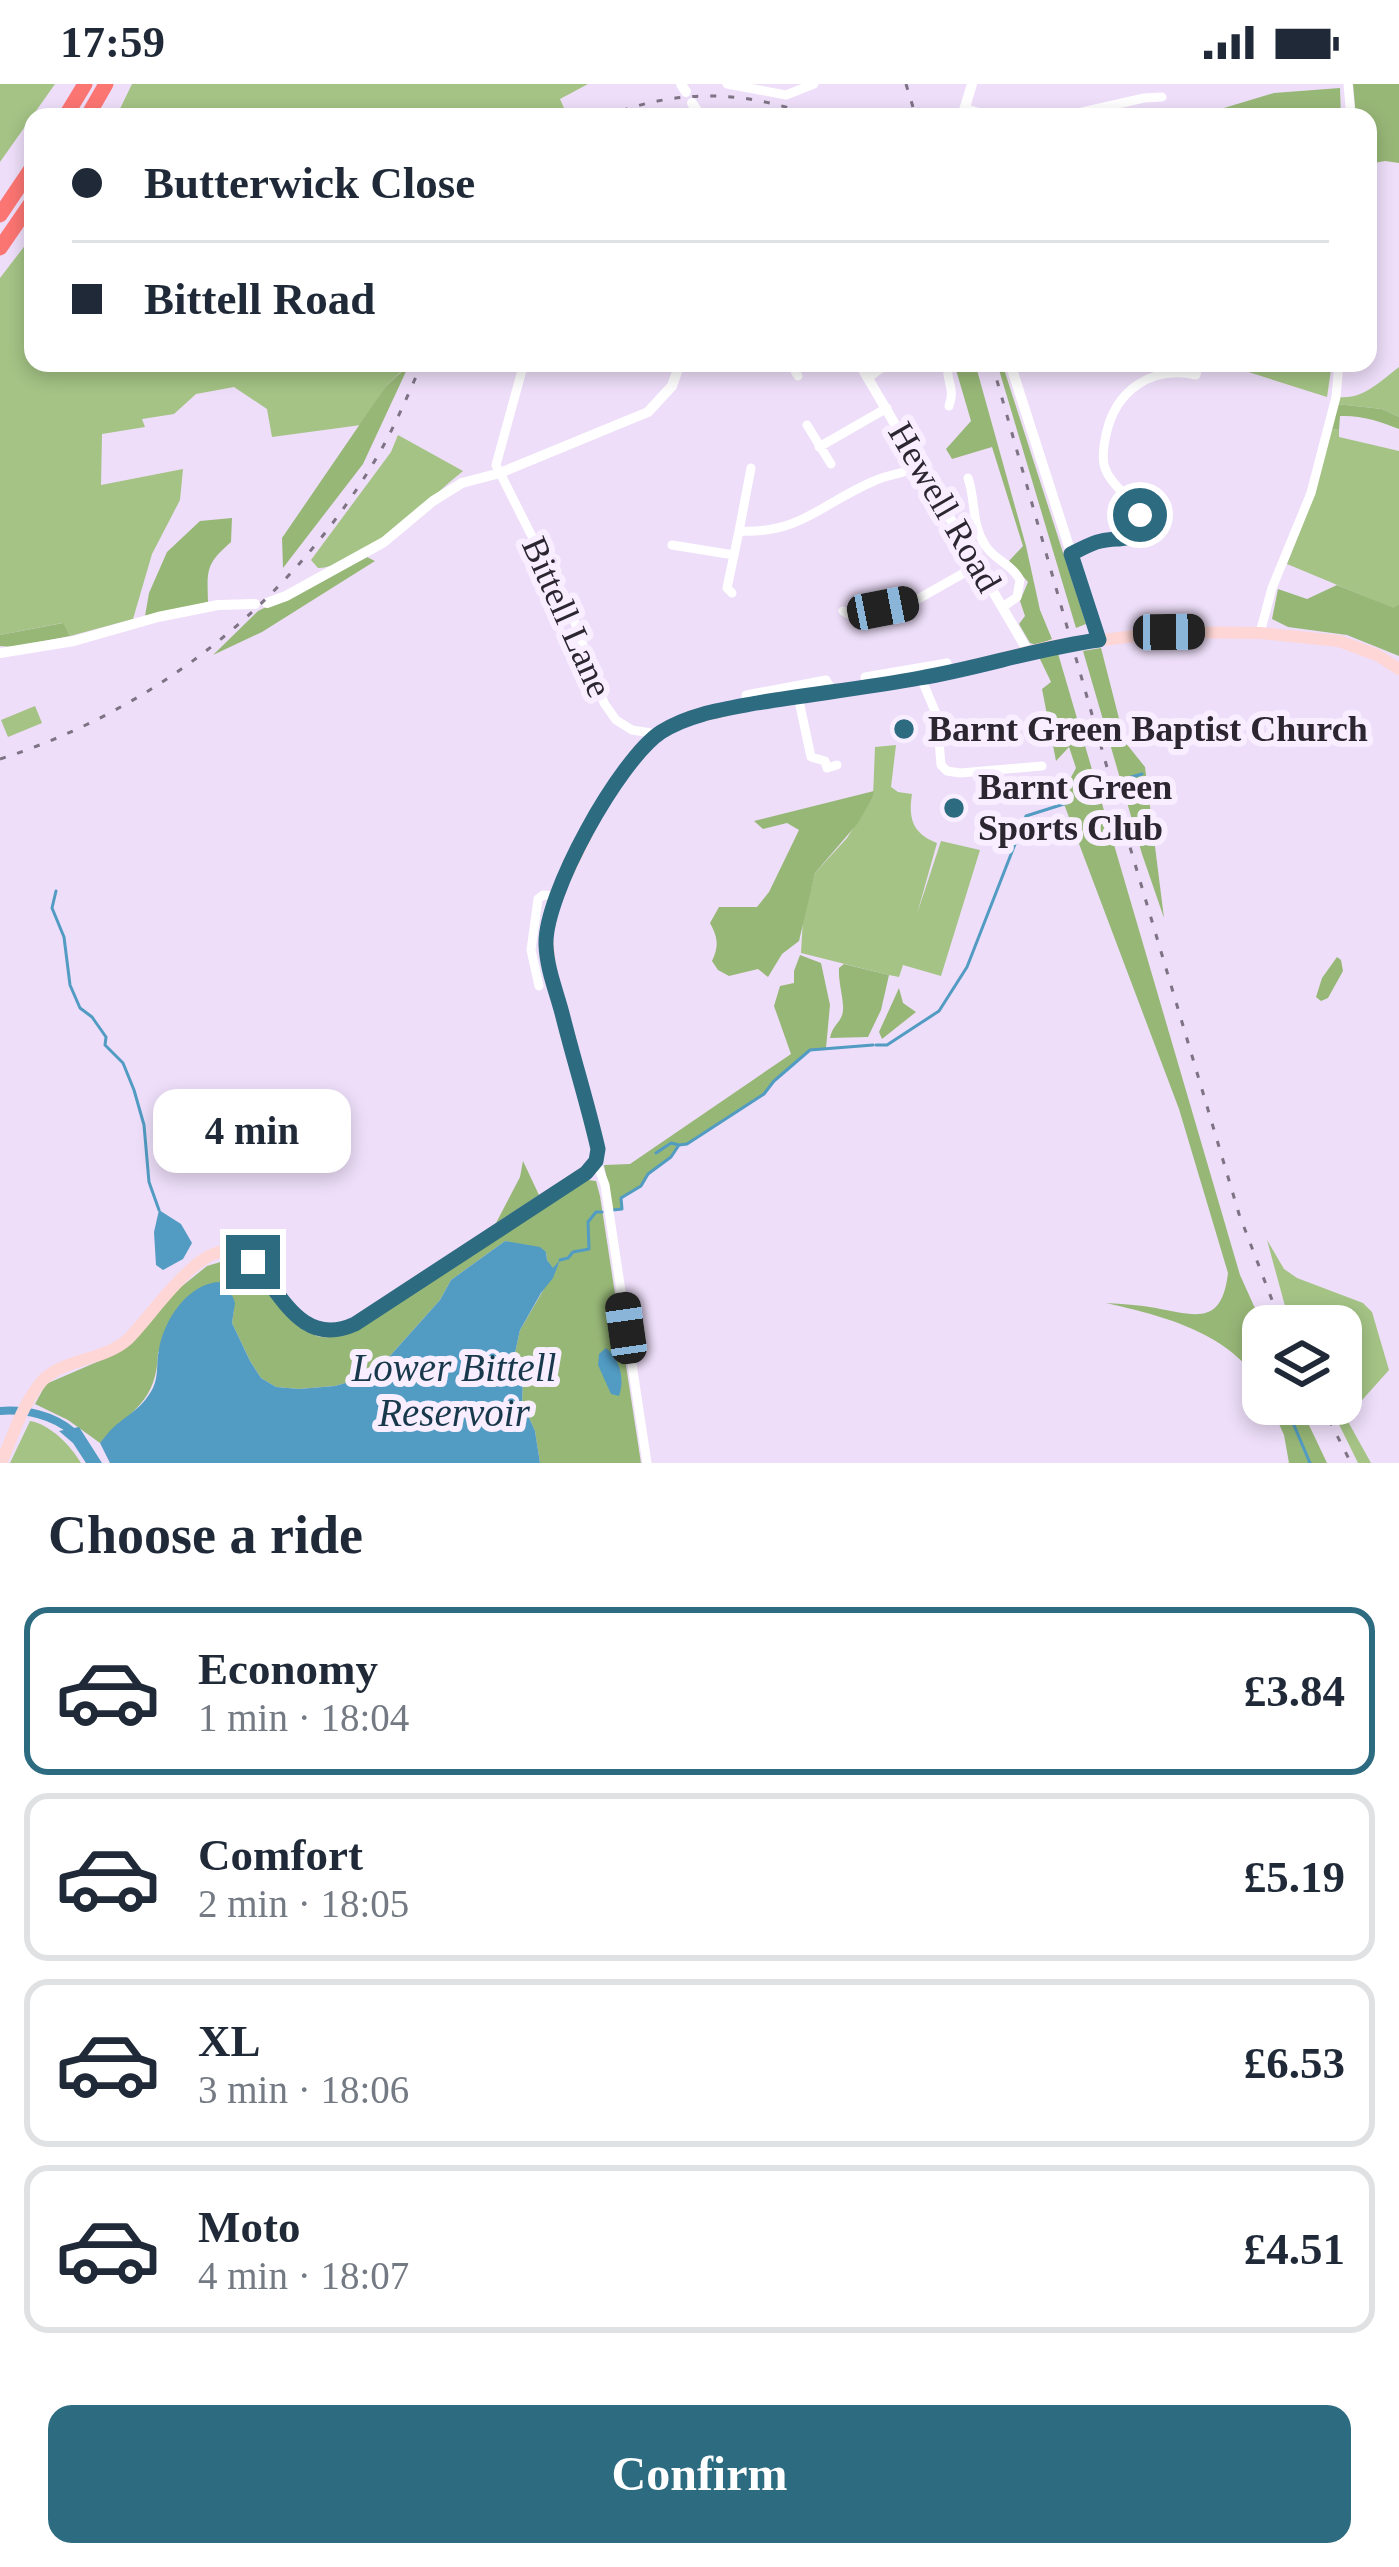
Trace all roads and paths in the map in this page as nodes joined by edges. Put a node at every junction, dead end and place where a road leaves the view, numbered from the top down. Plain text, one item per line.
1 (727, 84) edge
2 (814, 84) edge
3 (740, 85) edge
4 (1162, 98) dead end
5 (1100, 108) edge
6 (24, 179) edge
7 (24, 213) edge
8 (0, 215) edge
9 (0, 248) edge
10 (522, 372) edge
11 (677, 372) edge
12 (796, 372) edge
13 (864, 372) edge
14 (876, 372) edge
15 (946, 372) edge
16 (1013, 372) edge
17 (1165, 372) edge
18 (1338, 372) edge
19 (798, 376) dead end
20 (868, 378) junction
21 (949, 406) dead end
22 (887, 408) junction
23 (807, 425) dead end
24 (820, 447) junction
25 (831, 464) dead end
26 (920, 466) junction
27 (751, 468) dead end
28 (500, 473) junction
29 (973, 482) dead end
30 (740, 531) junction
31 (672, 544) dead end
32 (1071, 554) junction
33 (734, 555) junction
34 (978, 565) junction
35 (732, 593) dead end
36 (1003, 607) junction
37 (843, 610) dead end
38 (1260, 633) junction
39 (1099, 640) junction
40 (1029, 652) junction
41 (0, 653) edge
42 (950, 666) junction
43 (1399, 669) edge
44 (865, 677) dead end
45 (886, 678) junction
46 (921, 678) junction
47 (832, 690) junction
48 (798, 696) junction
49 (748, 705) junction
50 (632, 730) junction
51 (658, 734) junction
52 (638, 751) junction
53 (837, 765) dead end
54 (1042, 766) dead end
55 (556, 896) junction
56 (539, 986) dead end
57 (596, 1161) junction
58 (1, 1463) edge
59 (647, 1463) edge

1 - 3 street
2 - 3 street
4 - 5 street
6 - 8 highway
7 - 9 highway
10 - 28 street
11 - 28 street
12 - 19 street
13 - 20 street, Hewell Road
14 - 20 street
15 - 21 street
16 - 32 street
17 - 32 street
18 - 38 street
20 - 22 street, Hewell Road
22 - 24 street
22 - 26 street, Hewell Road
23 - 24 street
24 - 25 street
26 - 30 street
26 - 34 street, Hewell Road
27 - 30 street
28 - 41 street
28 - 50 street, Bittell Lane
29 - 36 street
30 - 33 street
31 - 33 street
32 - 39 street
33 - 35 street
34 - 36 street, Hewell Road
34 - 37 street
36 - 40 street, Hewell Road
38 - 39 main road
38 - 43 main road
39 - 40 main road
40 - 42 main road
42 - 45 street
42 - 46 main road
44 - 45 street
45 - 46 main road
45 - 47 main road
46 - 54 street
47 - 48 main road
47 - 49 street
48 - 49 main road
48 - 53 street
49 - 51 main road
50 - 51 street, Bittell Lane
50 - 52 street
51 - 52 main road
52 - 55 main road
55 - 56 street
55 - 57 main road
57 - 58 main road
57 - 59 street

